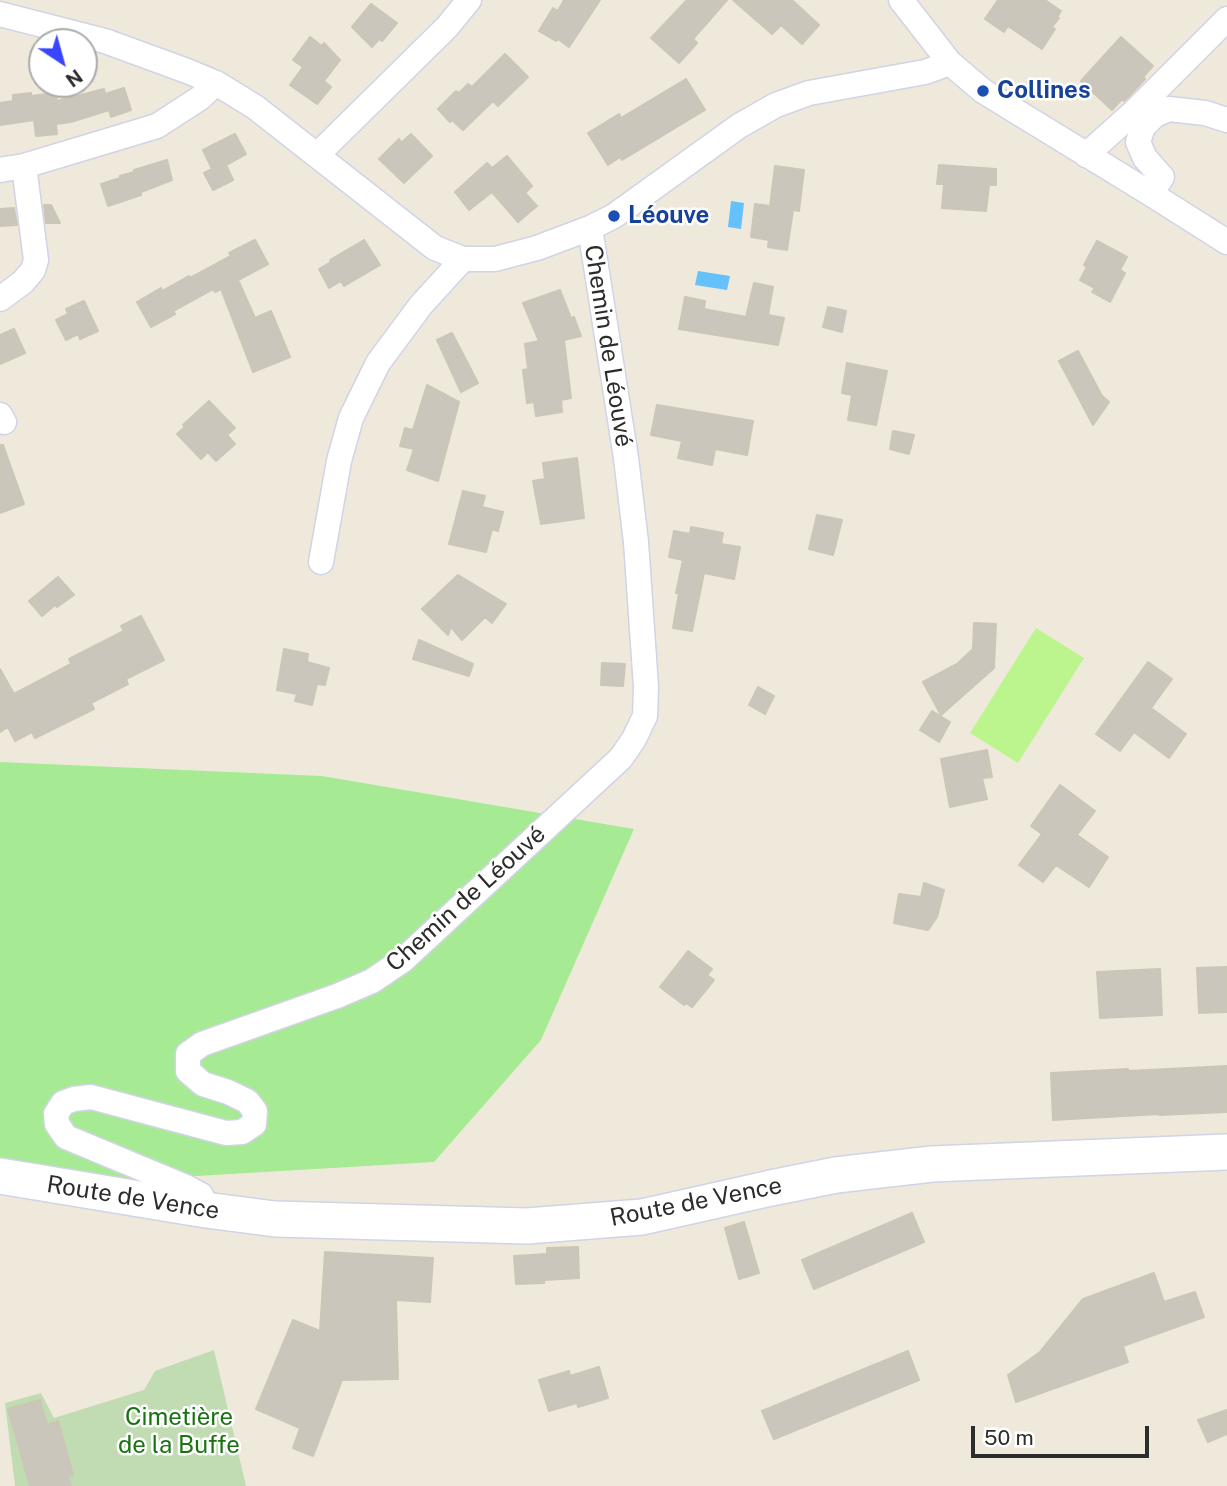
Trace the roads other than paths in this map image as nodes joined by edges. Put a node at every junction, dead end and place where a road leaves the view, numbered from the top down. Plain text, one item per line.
1 (469, 0) edge
2 (901, 0) edge
3 (0, 14) edge
4 (1227, 19) edge
5 (950, 63) junction
6 (216, 83) junction
7 (1227, 120) edge
8 (317, 155) junction
9 (1086, 155) junction
10 (12, 168) edge
11 (1152, 194) junction
12 (590, 228) junction
13 (1227, 242) edge
14 (463, 259) junction
15 (0, 299) edge
16 (321, 562) dead end
17 (1227, 1152) edge
18 (0, 1176) edge
19 (206, 1210) junction

1 - 8 street
2 - 5 street
3 - 6 street, Chemin de Léouvé
4 - 9 street
5 - 9 street
5 - 12 street, Chemin de Léouvé
6 - 8 street, Chemin de Léouvé
6 - 10 street
7 - 11 street
8 - 14 street, Chemin de Léouvé
9 - 11 street
10 - 15 street
11 - 13 street
12 - 14 street, Chemin de Léouvé
12 - 19 street, Chemin de Léouvé
14 - 16 street
17 - 19 main road, Route de Vence
18 - 19 main road, Route de Vence

